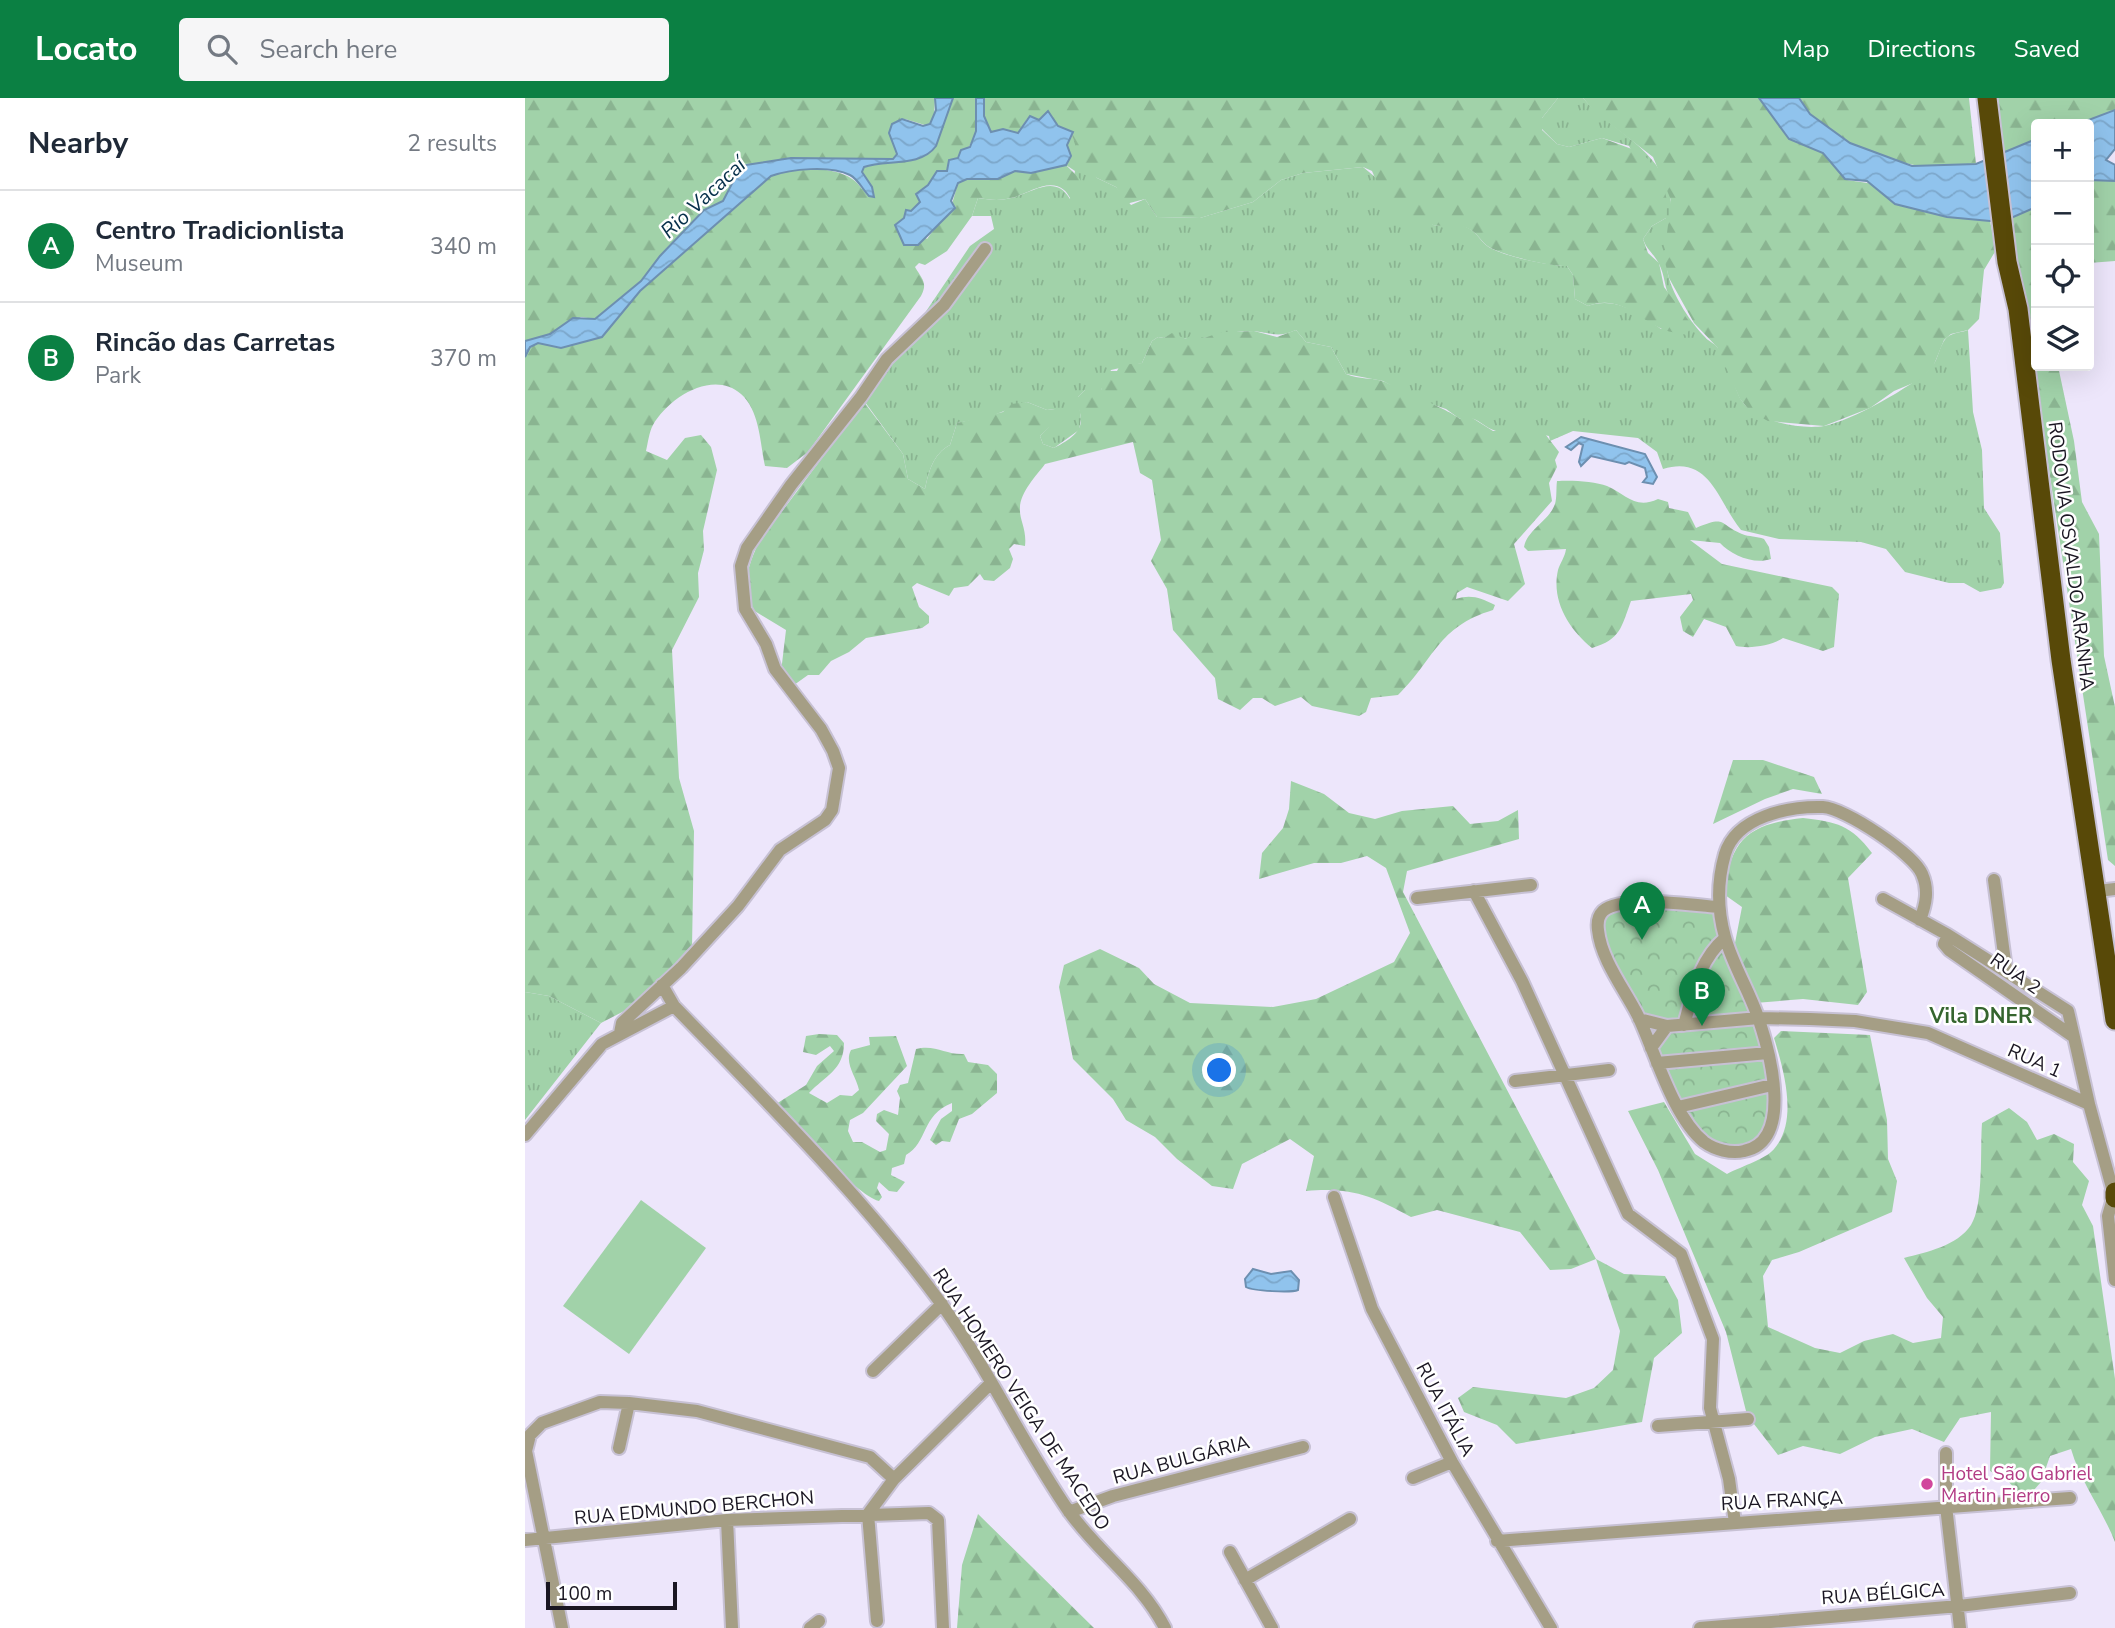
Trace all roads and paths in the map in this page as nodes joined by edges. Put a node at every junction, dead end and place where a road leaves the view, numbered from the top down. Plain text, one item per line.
1 (1989, 107) edge
2 (985, 249) dead end
3 (1994, 880) dead end
4 (1531, 885) dead end
5 (2106, 890) edge
6 (1474, 891) junction
7 (1417, 898) dead end
8 (1883, 899) dead end
9 (1718, 906) junction
10 (1920, 920) junction
11 (1948, 935) junction
12 (1725, 938) junction
13 (2006, 969) junction
14 (662, 985) junction
15 (674, 1006) junction
16 (1639, 1018) junction
17 (1759, 1018) junction
18 (2115, 1020) edge
19 (1684, 1025) junction
20 (1667, 1026) junction
21 (620, 1033) junction
22 (2074, 1037) junction
23 (1651, 1048) junction
24 (1768, 1053) junction
25 (1657, 1063) junction
26 (1609, 1070) dead end
27 (1563, 1073) junction
28 (1515, 1081) dead end
29 (1772, 1085) junction
30 (2088, 1104) junction
31 (1678, 1107) junction
32 (525, 1135) edge
33 (2115, 1195) edge
34 (1334, 1196) dead end
35 (2115, 1280) edge
36 (941, 1304) junction
37 (873, 1371) dead end
38 (991, 1382) junction
39 (629, 1403) junction
40 (1748, 1419) dead end
41 (1713, 1422) junction
42 (1658, 1426) dead end
43 (1303, 1447) dead end
44 (619, 1448) dead end
45 (526, 1451) edge
46 (1946, 1453) dead end
47 (1452, 1462) junction
48 (1413, 1478) dead end
49 (894, 1479) junction
50 (2070, 1498) dead end
51 (1946, 1506) junction
52 (1069, 1512) junction
53 (868, 1514) junction
54 (1350, 1519) dead end
55 (727, 1520) junction
56 (1735, 1523) junction
57 (546, 1539) junction
58 (525, 1540) edge
59 (1497, 1541) junction
60 (1230, 1552) dead end
61 (1245, 1580) junction
62 (2070, 1593) dead end
63 (1958, 1606) junction
64 (877, 1621) dead end
65 (562, 1628) edge
66 (732, 1628) edge
67 (943, 1628) edge
68 (1165, 1628) edge
69 (1272, 1628) edge
70 (1551, 1628) edge
71 (1700, 1628) edge
72 (1960, 1628) edge

1 - 5 highway, RODOVIA OSVALDO ARANHA
2 - 14 street
3 - 13 street
4 - 6 street
5 - 18 highway, RODOVIA OSVALDO ARANHA
6 - 7 street
6 - 27 street
8 - 10 street, RUA 2
9 - 10 street
9 - 12 street
9 - 16 street
10 - 11 street, RUA 2
11 - 13 street, RUA 2
11 - 22 street, RUA 2
12 - 17 street
12 - 19 street
13 - 22 street, RUA 2
14 - 15 street, RUA HOMERO VEIGA DE MACEDO
14 - 21 street
15 - 21 street
15 - 36 street, RUA HOMERO VEIGA DE MACEDO
16 - 20 street, RUA 1
16 - 23 street
17 - 19 street, RUA 1
17 - 24 street
17 - 30 street, RUA 1
19 - 20 street, RUA 1
20 - 23 street
21 - 32 street
22 - 30 street, RUA 2
23 - 25 street
24 - 25 street
24 - 29 street
25 - 31 street
26 - 27 street
27 - 28 street
27 - 41 street
29 - 31 street
29 - 31 street
30 - 33 street, RUA 2
33 - 35 street
34 - 47 street, RUA ITÁLIA
36 - 37 street
36 - 38 street, RUA HOMERO VEIGA DE MACEDO
38 - 49 street
38 - 52 street, RUA HOMERO VEIGA DE MACEDO
39 - 44 street
39 - 45 street
39 - 49 street
40 - 41 street
41 - 42 street
41 - 56 street
43 - 52 street, RUA BULGÁRIA
45 - 57 street
46 - 51 street
47 - 48 street
47 - 59 street, RUA ITÁLIA
49 - 53 street
50 - 51 street, RUA FRANÇA
51 - 56 street, RUA FRANÇA
51 - 63 street
52 - 68 street, RUA HOMERO VEIGA DE MACEDO
53 - 55 street, RUA EDMUNDO BERCHON
53 - 64 street
53 - 67 street, RUA EDMUNDO BERCHON
54 - 61 street
55 - 57 street, RUA EDMUNDO BERCHON
55 - 66 street
56 - 59 street, RUA FRANÇA
57 - 58 street, RUA EDMUNDO BERCHON
57 - 65 street
59 - 70 street, RUA ITÁLIA
60 - 61 street
61 - 69 street
62 - 63 street, RUA BÉLGICA
63 - 71 street, RUA BÉLGICA
63 - 72 street

